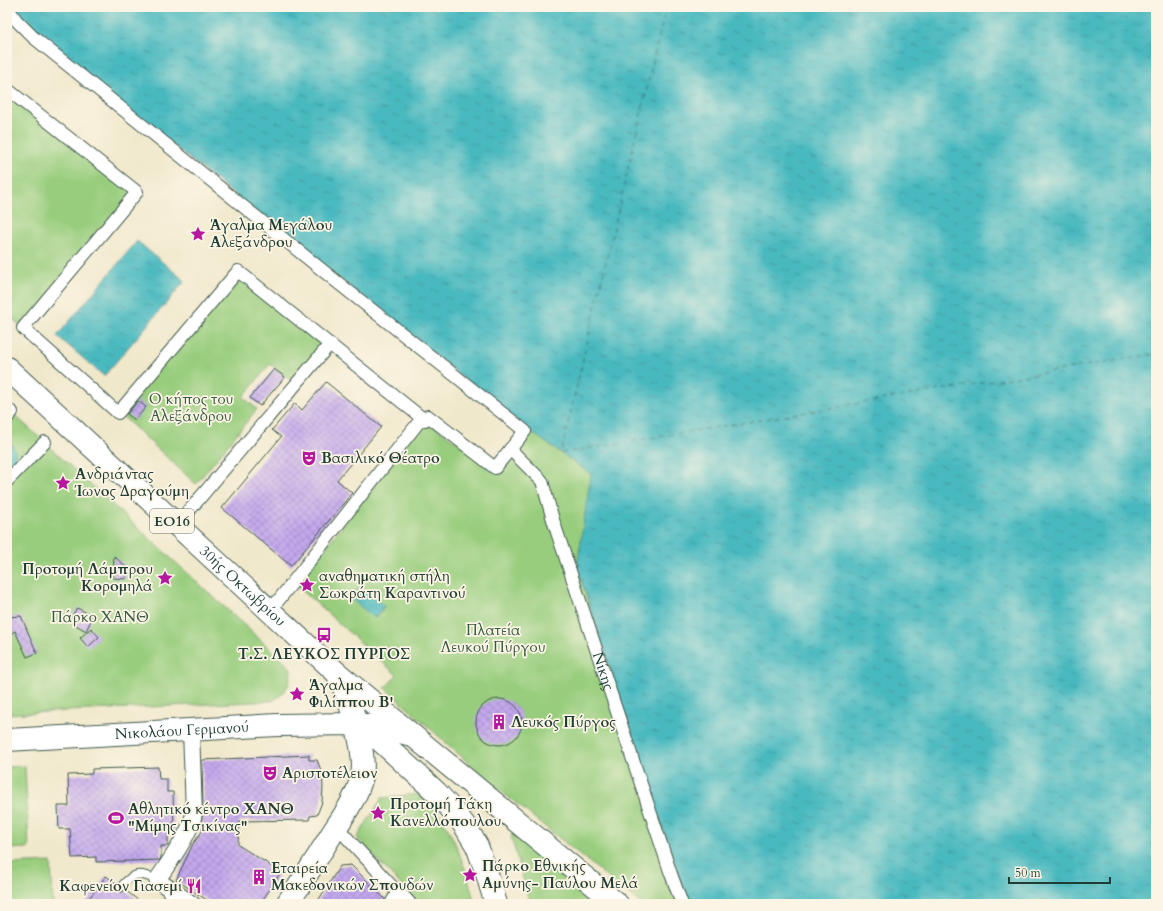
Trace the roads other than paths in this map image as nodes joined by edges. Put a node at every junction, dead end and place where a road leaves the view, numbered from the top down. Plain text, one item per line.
1 (7, 7) edge
2 (7, 89) edge
3 (330, 344) junction
4 (7, 368) edge
5 (422, 418) junction
6 (45, 442) dead end
7 (510, 449) junction
8 (7, 481) edge
9 (177, 525) junction
10 (270, 611) junction
11 (337, 673) junction
12 (356, 724) junction
13 (191, 730) junction
14 (414, 737) junction
15 (7, 740) edge
16 (337, 827) junction
17 (157, 880) junction
18 (121, 887) dead end
19 (171, 898) edge
20 (400, 901) edge
21 (609, 902) edge
22 (192, 904) edge
23 (287, 904) edge
24 (496, 904) edge
25 (682, 904) edge

1 - 7 street
2 - 3 street
3 - 5 street
3 - 9 street
4 - 9 main road, 30ής Οκτωβρίου / ΕΟ16
5 - 7 street
5 - 10 street
6 - 8 street
7 - 25 street, Νίκης
9 - 10 main road, 30ής Οκτωβρίου / ΕΟ16
10 - 11 main road, 30ής Οκτωβρίου / ΕΟ16
11 - 12 main road
11 - 14 main road, ΕΟ16
12 - 13 main road, Νικολάου Γερμανού
12 - 14 main road, Νικολάου Γερμανού
12 - 16 main road
12 - 24 main road
13 - 15 main road, Νικολάου Γερμανού
13 - 17 street
14 - 21 main road, ΕΟ16
16 - 20 street
16 - 23 main road
17 - 18 lane
17 - 19 street
19 - 22 street

